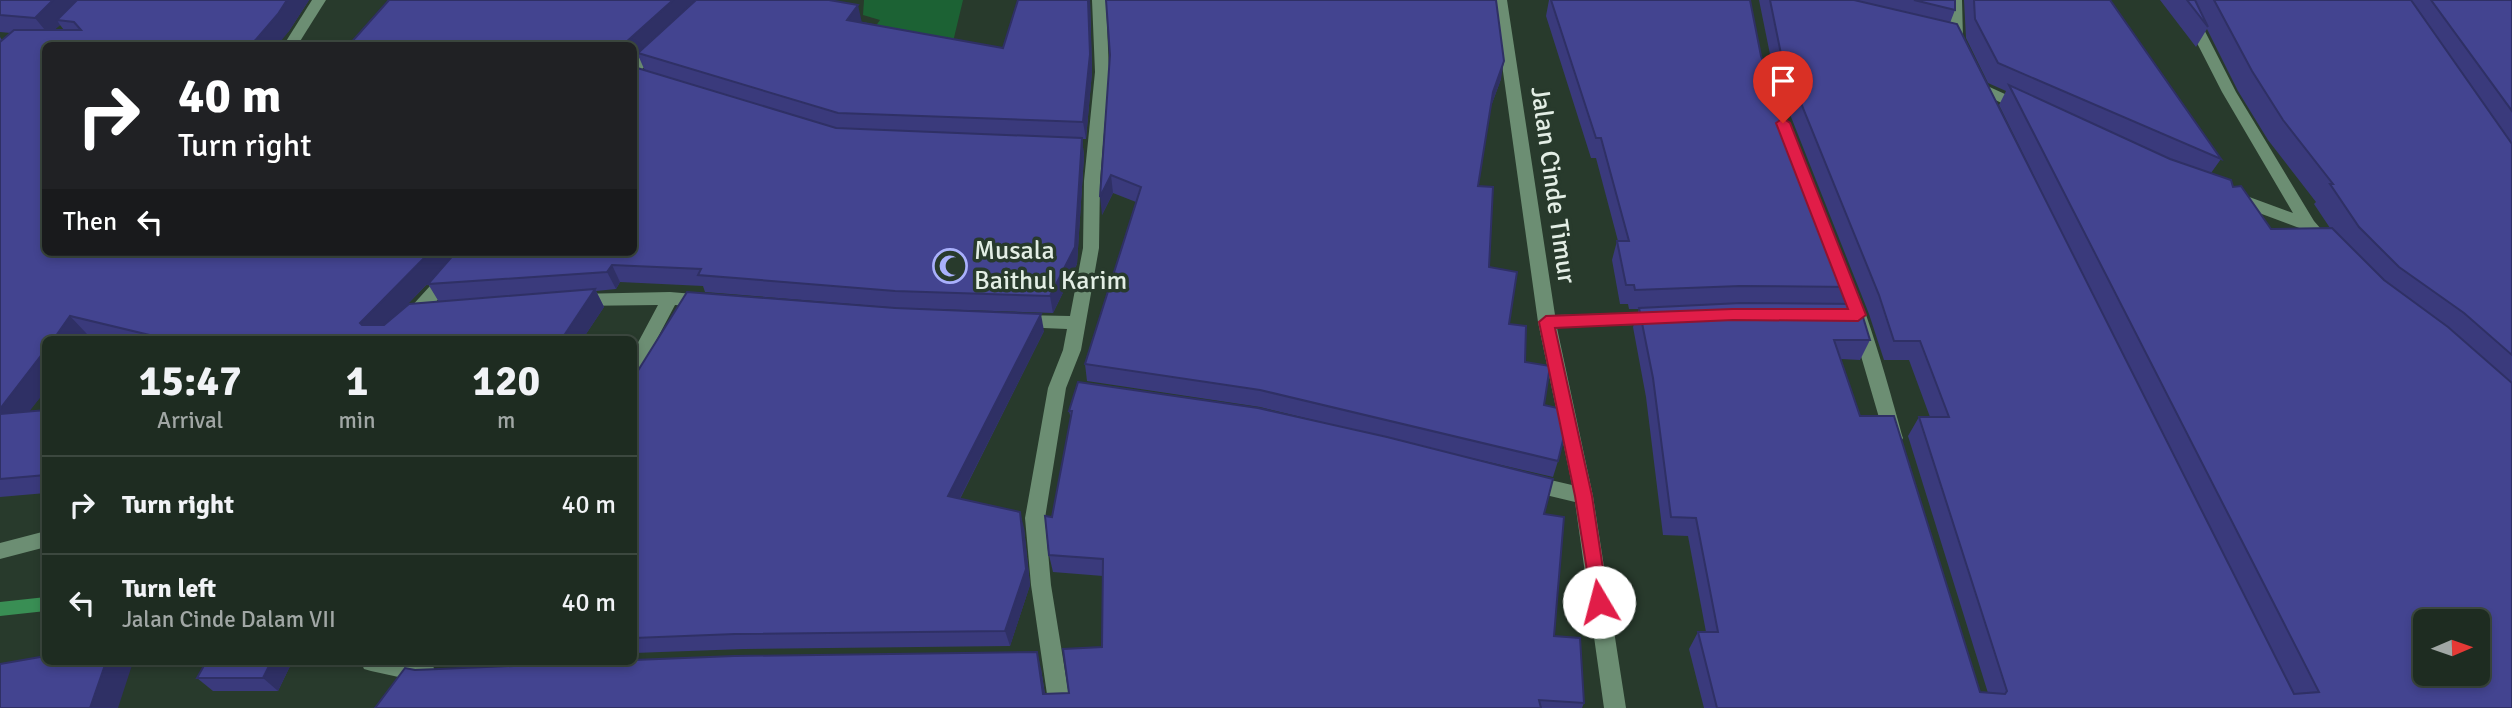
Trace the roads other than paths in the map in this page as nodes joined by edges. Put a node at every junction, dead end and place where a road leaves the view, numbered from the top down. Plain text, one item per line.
1 (319, 0) edge
2 (1099, 0) edge
3 (1500, 0) edge
4 (1955, 0) edge
5 (2182, 0) edge
6 (674, 31) edge
7 (293, 42) edge
8 (638, 74) edge
9 (1983, 89) junction
10 (1995, 114) edge
11 (2043, 117) edge
12 (1073, 147) edge
13 (1097, 148) junction
14 (2217, 192) edge
15 (2308, 225) junction
16 (1834, 252) edge
17 (2336, 254) edge
18 (467, 256) edge
19 (670, 298) junction
20 (560, 301) edge
21 (720, 303) edge
22 (442, 311) edge
23 (416, 313) junction
24 (1680, 317) edge
25 (1009, 321) edge
26 (1546, 322) junction
27 (1076, 323) junction
28 (388, 336) edge
29 (637, 360) edge
30 (1057, 388) junction
31 (1082, 390) edge
32 (1900, 457) edge
33 (1506, 478) edge
34 (1584, 496) junction
35 (42, 540) edge
36 (0, 551) edge
37 (388, 665) edge
38 (437, 674) edge
39 (1059, 708) edge
40 (1615, 708) edge

1 - 7 street
2 - 13 street
3 - 26 street, Jalan Cinde Timur
4 - 9 street
5 - 15 street
6 - 8 street
9 - 10 street
9 - 11 street
12 - 13 street
13 - 27 street
14 - 15 street
15 - 17 street
16 - 32 street
18 - 23 street
19 - 20 street
19 - 21 street
19 - 29 street
22 - 23 street
23 - 28 street
24 - 26 street
25 - 27 street
26 - 34 street, Jalan Cinde Timur
27 - 30 street
30 - 31 street
30 - 39 street
33 - 34 street
34 - 40 street, Jalan Cinde Timur
35 - 36 street
37 - 38 street

